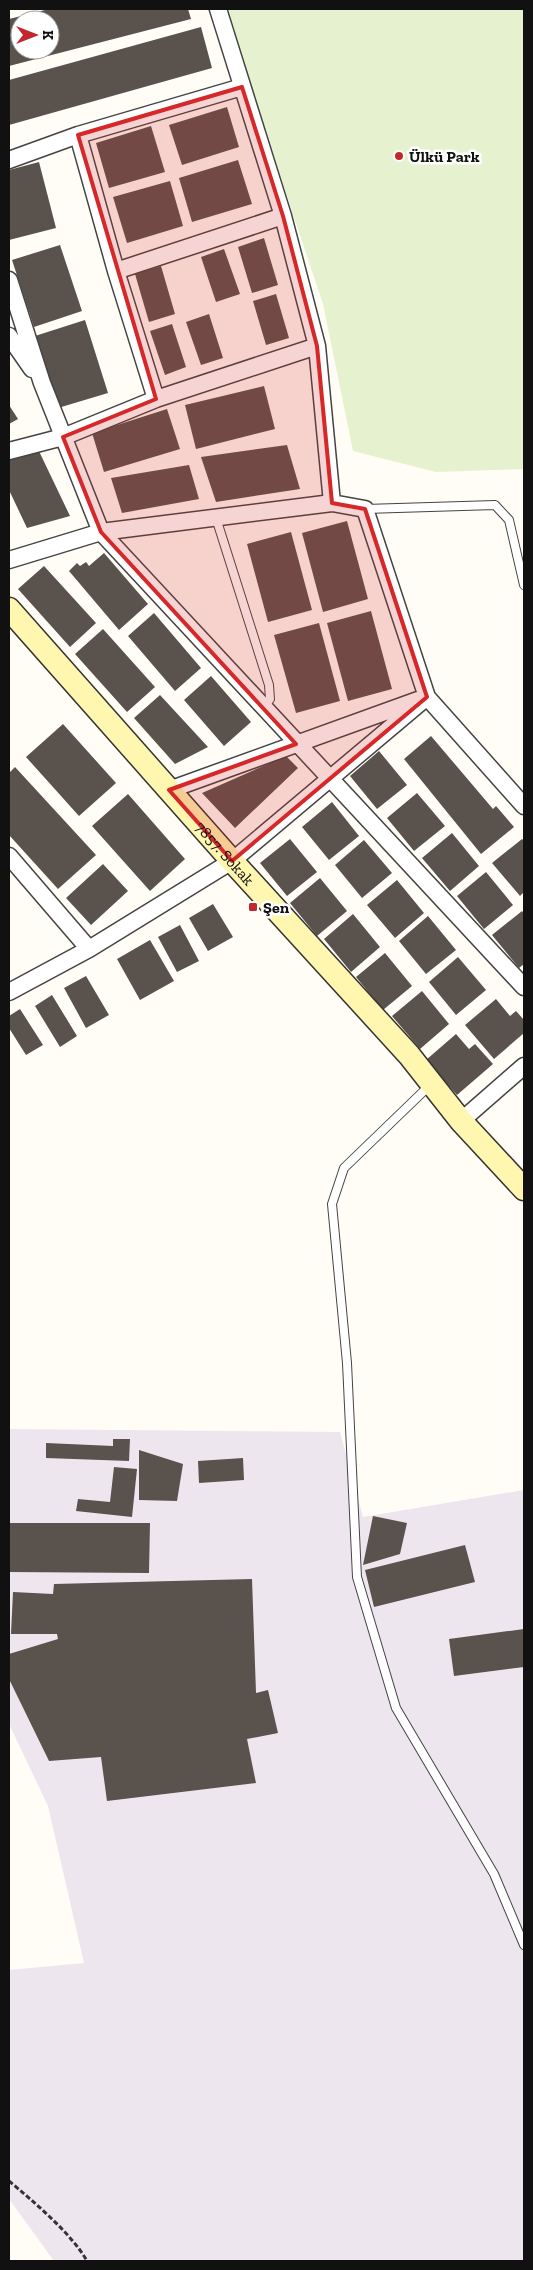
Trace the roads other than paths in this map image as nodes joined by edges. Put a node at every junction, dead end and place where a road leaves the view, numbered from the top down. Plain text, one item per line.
1 (218, 9) edge
2 (242, 86) junction
3 (78, 135) junction
4 (9, 160) edge
5 (283, 216) junction
6 (116, 271) junction
7 (9, 280) edge
8 (9, 336) edge
9 (317, 346) junction
10 (42, 383) junction
11 (156, 399) junction
12 (62, 438) junction
13 (9, 451) edge
14 (332, 503) junction
15 (365, 509) junction
16 (216, 518) junction
17 (101, 532) junction
18 (9, 560) edge
19 (524, 585) edge
20 (9, 610) edge
21 (427, 697) junction
22 (263, 708) junction
23 (296, 744) junction
24 (332, 779) junction
25 (168, 790) junction
26 (524, 806) edge
27 (9, 856) edge
28 (232, 861) junction
29 (89, 949) junction
30 (524, 987) edge
31 (9, 992) edge
32 (524, 1066) edge
33 (432, 1084) junction
34 (461, 1121) junction
35 (524, 1189) edge
36 (524, 1945) edge

1 - 2 street
2 - 3 street
2 - 5 street
3 - 4 street
3 - 6 street
5 - 6 street
5 - 9 street
6 - 11 street
7 - 10 street
8 - 10 street
9 - 11 street
9 - 14 street
10 - 12 street
11 - 12 street
12 - 13 street
12 - 17 street
14 - 15 street
14 - 16 street
15 - 19 lane
15 - 21 street
16 - 17 street
16 - 22 lane
17 - 18 street
17 - 22 street
20 - 25 street, 7857. Sokak
21 - 23 street
21 - 24 street
21 - 26 street
22 - 23 street
23 - 24 street
23 - 25 street
24 - 28 street
24 - 30 street
25 - 28 street, 7857. Sokak
27 - 29 street
28 - 29 street
28 - 33 street, 7857. Sokak
29 - 31 street
32 - 34 street
33 - 34 street, 7857. Sokak
33 - 36 lane
34 - 35 street, 7857. Sokak

